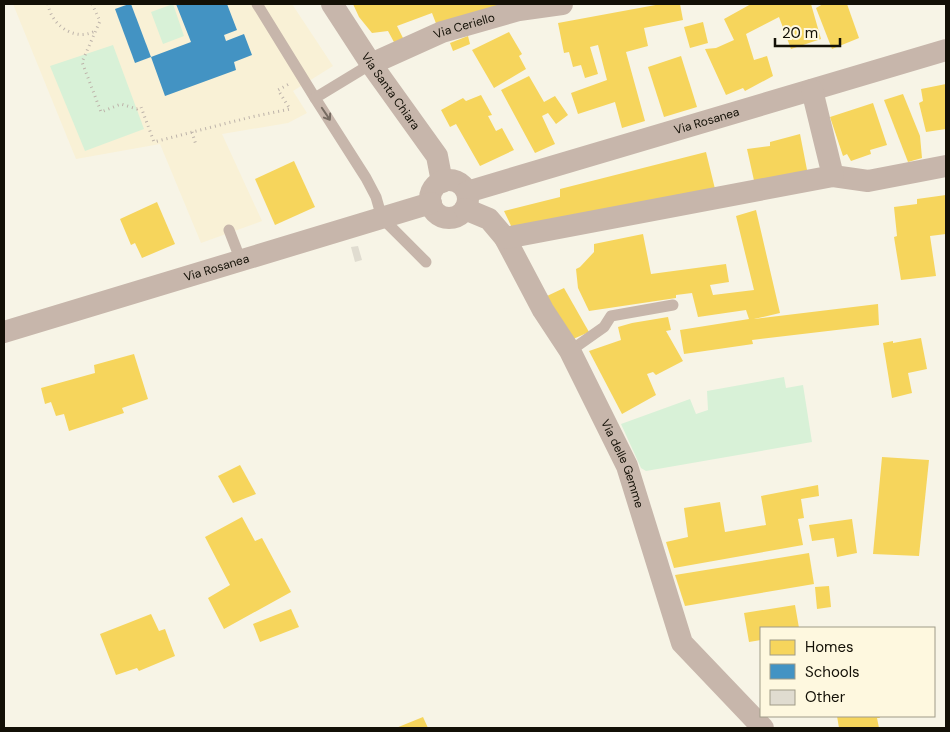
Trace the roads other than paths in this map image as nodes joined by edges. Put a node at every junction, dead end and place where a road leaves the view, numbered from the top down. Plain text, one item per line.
1 (257, 4) edge
2 (332, 4) edge
3 (562, 4) edge
4 (946, 50) edge
5 (371, 64) junction
6 (812, 90) junction
7 (316, 98) junction
8 (946, 166) edge
9 (833, 176) junction
10 (442, 182) junction
11 (466, 201) junction
12 (431, 203) junction
13 (382, 218) junction
14 (229, 230) dead end
15 (506, 238) junction
16 (241, 261) junction
17 (426, 262) dead end
18 (672, 305) dead end
19 (4, 332) edge
20 (570, 351) junction
21 (763, 728) edge

1 - 7 lane
2 - 5 street, Via Santa Chiara
3 - 5 street, Via Ceriello
4 - 6 street, Via Rosanea
5 - 7 lane
5 - 10 street, Via Santa Chiara
6 - 9 street
6 - 11 street, Via Rosanea
7 -> 13 lane
8 - 9 street
9 - 15 street
10 - 11 street
10 - 12 street
11 - 12 street
11 - 15 street, Via delle Gemme
12 - 13 street, Via Rosanea
13 - 16 street, Via Rosanea
13 - 17 lane
14 - 16 lane
15 - 20 street, Via delle Gemme
16 - 19 street, Via Rosanea
18 - 20 lane
20 - 21 street, Via delle Gemme

